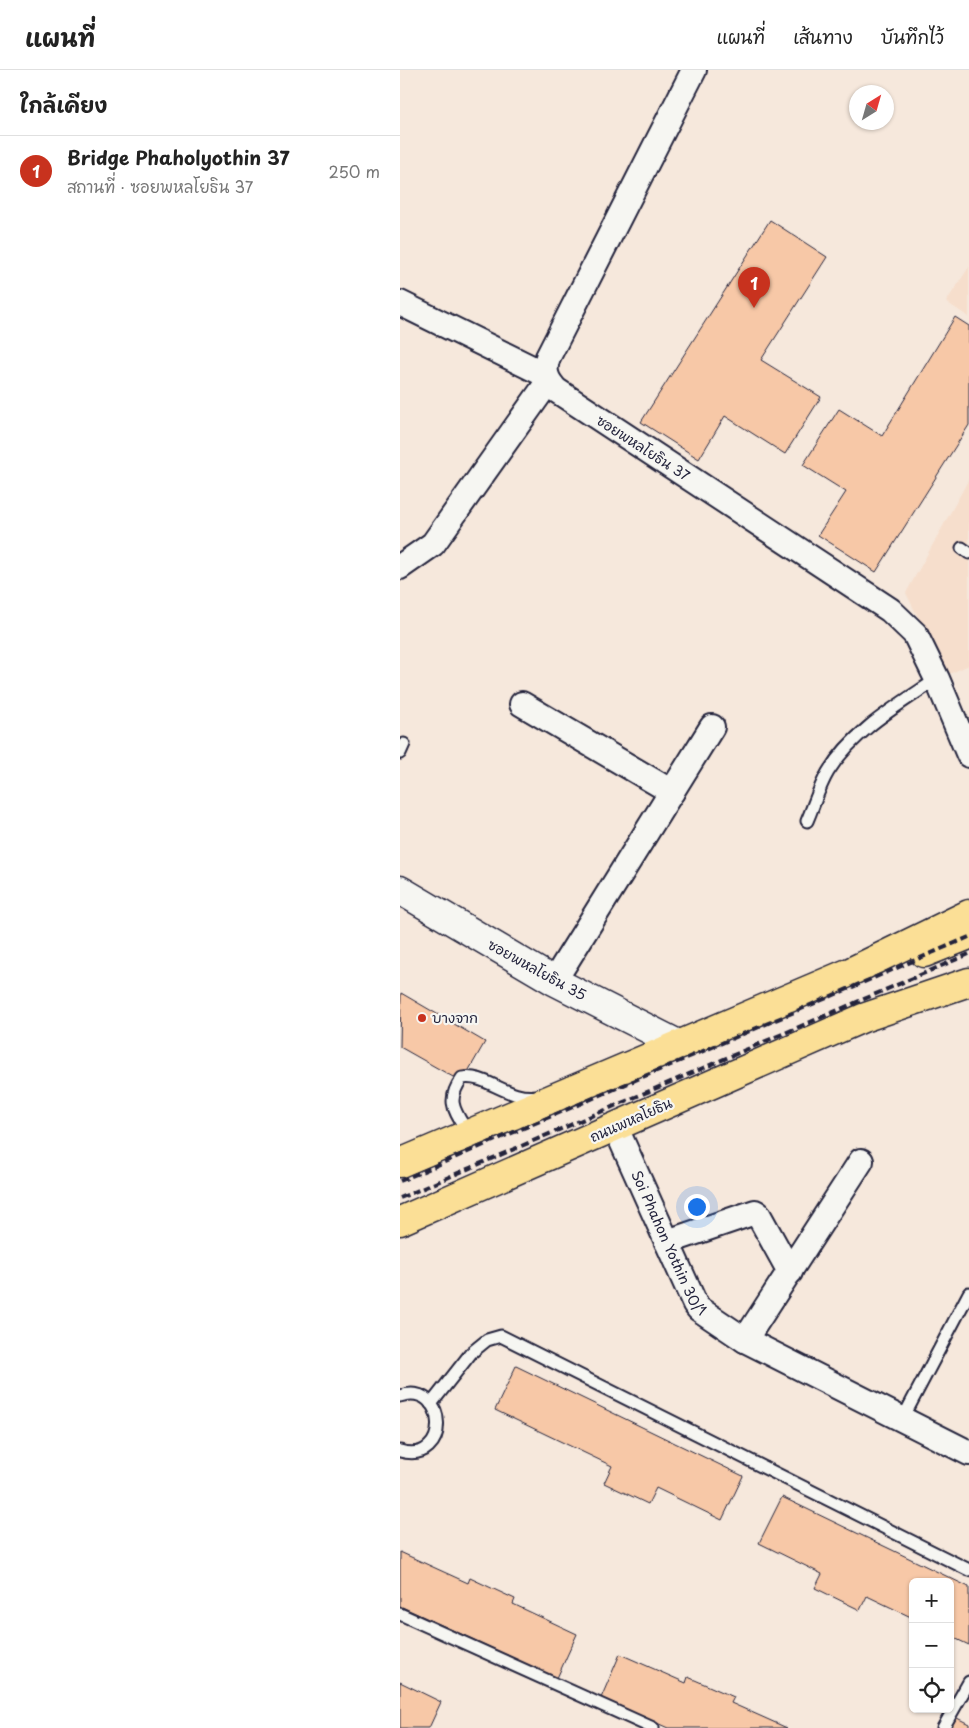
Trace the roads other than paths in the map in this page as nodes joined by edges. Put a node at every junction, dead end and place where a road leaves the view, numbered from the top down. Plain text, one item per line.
1 (694, 70) edge
2 (400, 303) edge
3 (547, 378) junction
4 (400, 567) edge
5 (937, 679) junction
6 (522, 704) dead end
7 (712, 727) dead end
8 (969, 755) edge
9 (672, 792) junction
10 (807, 822) dead end
11 (400, 890) edge
12 (969, 914) edge
13 (969, 935) edge
14 (969, 964) edge
15 (848, 973) junction
16 (554, 982) junction
17 (969, 982) edge
18 (863, 1018) junction
19 (678, 1044) junction
20 (586, 1082) junction
21 (615, 1126) junction
22 (468, 1133) junction
23 (861, 1161) dead end
24 (400, 1163) edge
25 (400, 1221) edge
26 (667, 1242) junction
27 (790, 1272) junction
28 (969, 1293) edge
29 (745, 1340) junction
30 (400, 1396) edge
31 (431, 1404) junction
32 (902, 1420) junction
33 (400, 1451) edge
34 (969, 1453) edge
35 (969, 1570) edge
36 (400, 1614) edge
37 (969, 1682) edge
38 (653, 1728) edge
39 (944, 1728) edge

1 - 3 street
2 - 3 street, ซอยพหลโยธิน 37
3 - 4 street
3 - 5 street, ซอยพหลโยธิน 37
5 - 8 street, ซอยพหลโยธิน 37
5 - 10 lane
6 - 9 street
7 - 9 street
9 - 16 street
11 - 16 street, ซอยพหลโยธิน 35
12 - 15 main road
13 - 15 main road
14 - 18 main road, ถนนพหลโยธิน
15 - 19 main road
16 - 19 street, ซอยพหลโยธิน 35
17 - 18 main road, ถนนพหลโยธิน
18 - 21 main road, ถนนพหลโยธิน
19 - 20 main road
20 - 22 main road
20 - 22 lane
21 - 25 main road, ถนนพหลโยธิน
21 - 26 street, Soi Phahon Yothin 30/1
22 - 24 main road
23 - 27 street
26 - 27 street
26 - 29 street, Soi Phahon Yothin 30/1
27 - 29 street
28 - 32 lane
29 - 32 street, Soi Phahon Yothin 30/1
30 - 31 lane
31 - 33 lane
31 - 35 lane
32 - 34 street, Soi Phahon Yothin 30/1
36 - 38 lane
37 - 39 lane

